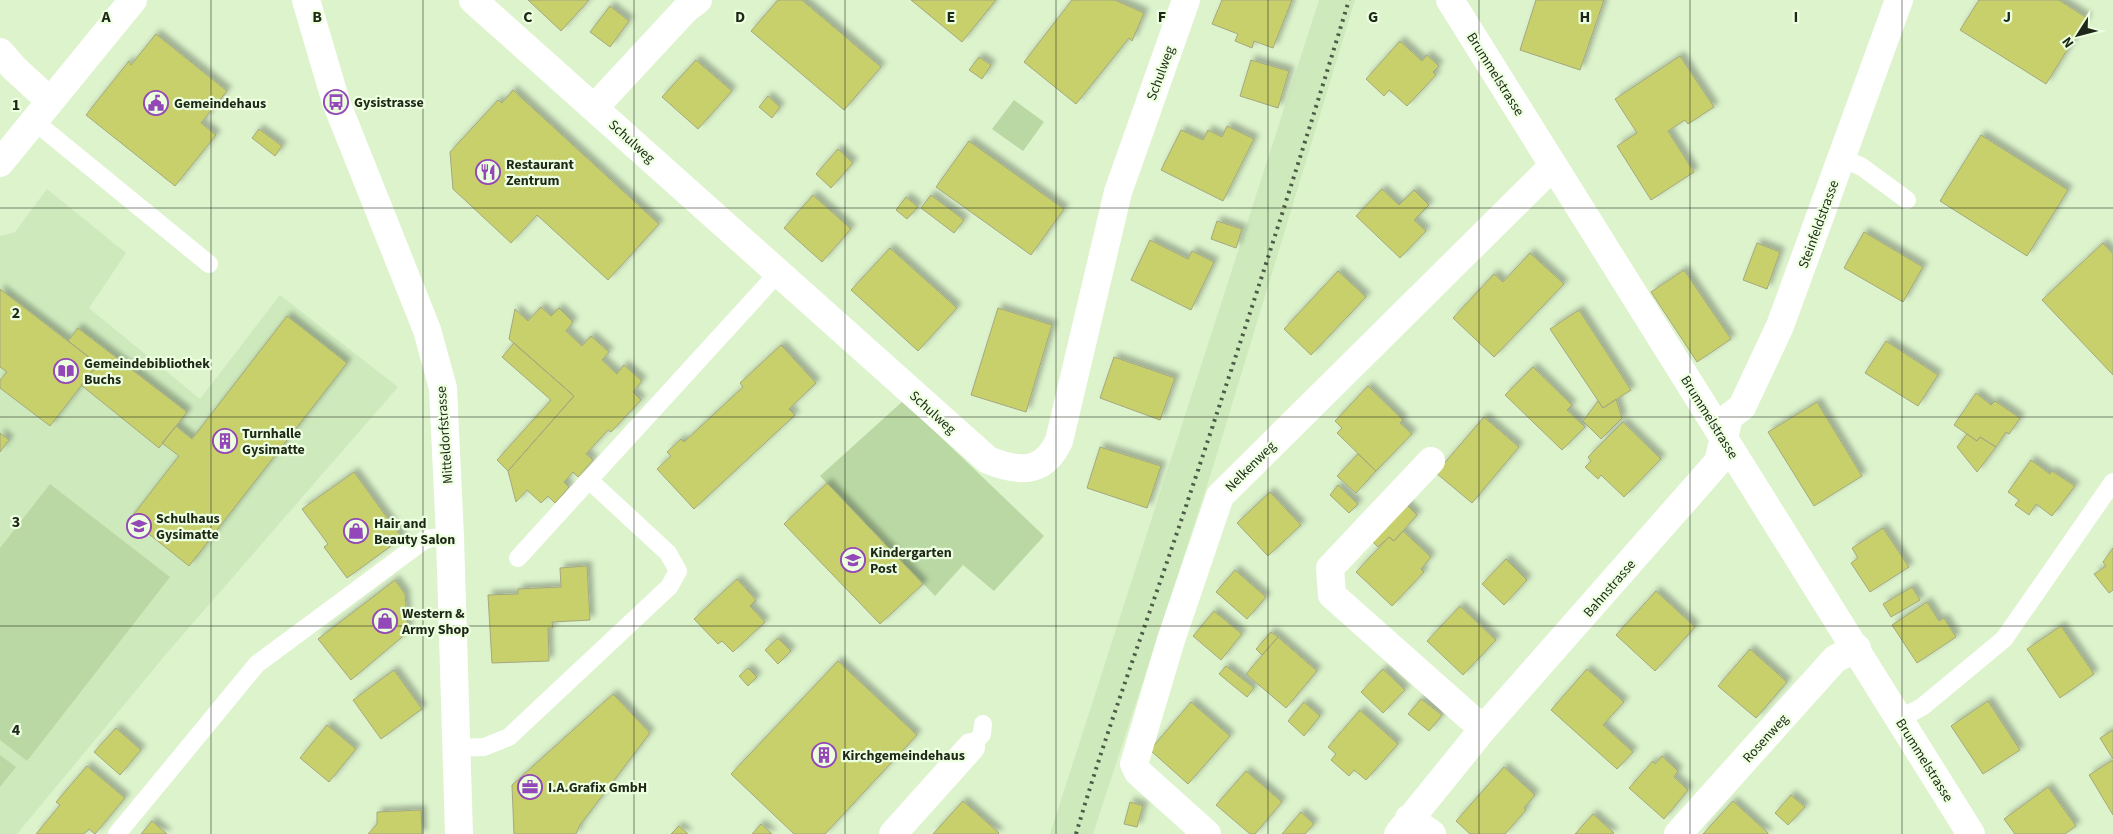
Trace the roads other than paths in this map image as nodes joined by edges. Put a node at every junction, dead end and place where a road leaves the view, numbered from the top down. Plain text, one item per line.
1 (133, 0) edge
2 (306, 0) edge
3 (473, 0) edge
4 (698, 0) edge
5 (1186, 0) edge
6 (1450, 0) edge
7 (1899, 0) edge
8 (0, 52) edge
9 (595, 107) junction
10 (42, 111) junction
11 (1843, 158) junction
12 (0, 163) edge
13 (1553, 166) junction
14 (1907, 200) dead end
15 (209, 264) dead end
16 (778, 274) junction
17 (1725, 441) junction
18 (1430, 461) dead end
19 (589, 480) junction
20 (2113, 482) edge
21 (450, 537) junction
22 (518, 558) dead end
23 (1857, 648) junction
24 (1899, 719) junction
25 (1483, 729) junction
26 (977, 736) dead end
27 (456, 748) junction
28 (1404, 826) edge
29 (117, 834) edge
30 (459, 834) edge
31 (894, 834) edge
32 (1207, 834) edge
33 (1432, 834) edge
34 (1678, 834) edge
35 (1971, 834) edge

1 - 10 street
2 - 21 street, Mitteldorfstrasse
3 - 9 street, Schulweg
4 - 9 street
5 - 16 street, Schulweg
6 - 13 street, Brummelstrasse
7 - 11 street, Steinfeldstrasse
8 - 10 street
9 - 16 street, Schulweg
10 - 12 street
10 - 15 lane
11 - 14 lane
11 - 17 street, Steinfeldstrasse
13 - 17 street, Brummelstrasse
13 - 32 street, Nelkenweg
16 - 19 lane
17 - 23 street, Brummelstrasse
17 - 25 street, Bahnstrasse
18 - 25 street
19 - 22 lane
19 - 27 lane
20 - 24 lane
21 - 27 street, Mitteldorfstrasse
21 - 29 lane
23 - 24 street, Brummelstrasse
23 - 34 street, Rosenweg
24 - 35 street, Brummelstrasse
25 - 28 street, Bahnstrasse
26 - 31 street
27 - 30 street, Mitteldorfstrasse
28 - 33 street

